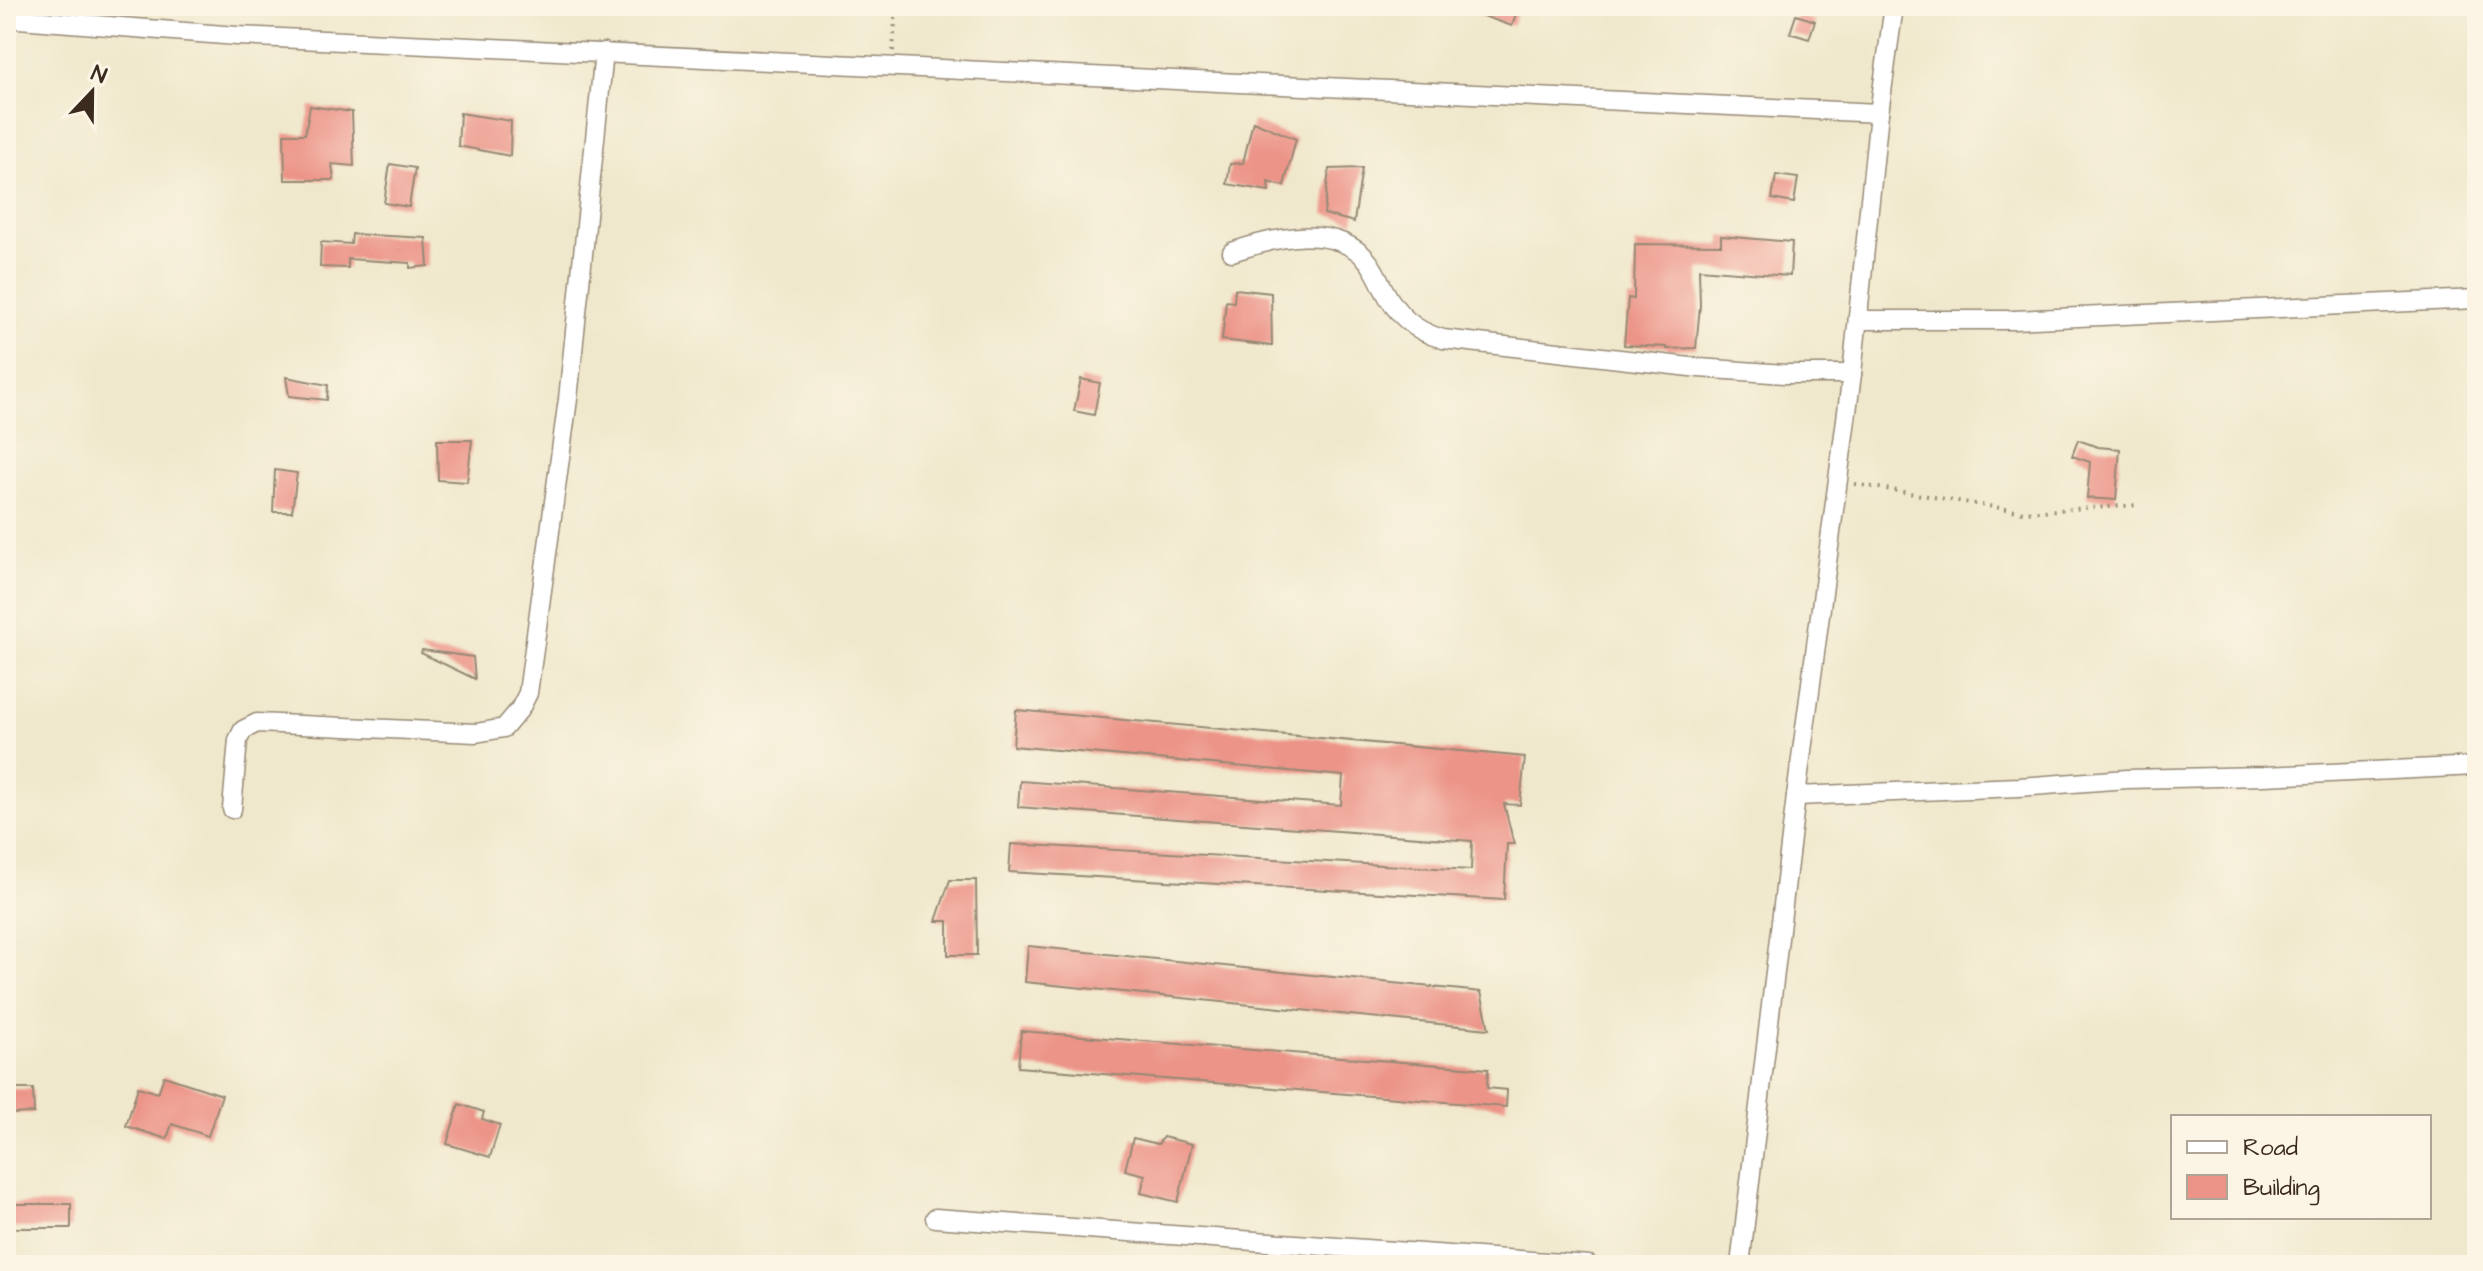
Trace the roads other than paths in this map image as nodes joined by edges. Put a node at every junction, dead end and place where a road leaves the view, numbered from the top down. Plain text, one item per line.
1 (1894, 6) edge
2 (6, 18) edge
3 (604, 52) junction
4 (1879, 113) junction
5 (1232, 252) dead end
6 (2477, 299) edge
7 (1858, 320) junction
8 (1852, 374) junction
9 (2477, 766) edge
10 (1796, 796) junction
11 (232, 809) dead end
12 (935, 1218) dead end
13 (1589, 1265) edge
14 (1740, 1265) edge

1 - 4 street
2 - 3 street
3 - 4 street
3 - 11 street
4 - 7 street
5 - 8 street
6 - 7 street
7 - 8 street
8 - 10 street
9 - 10 street
10 - 14 street
12 - 13 street

